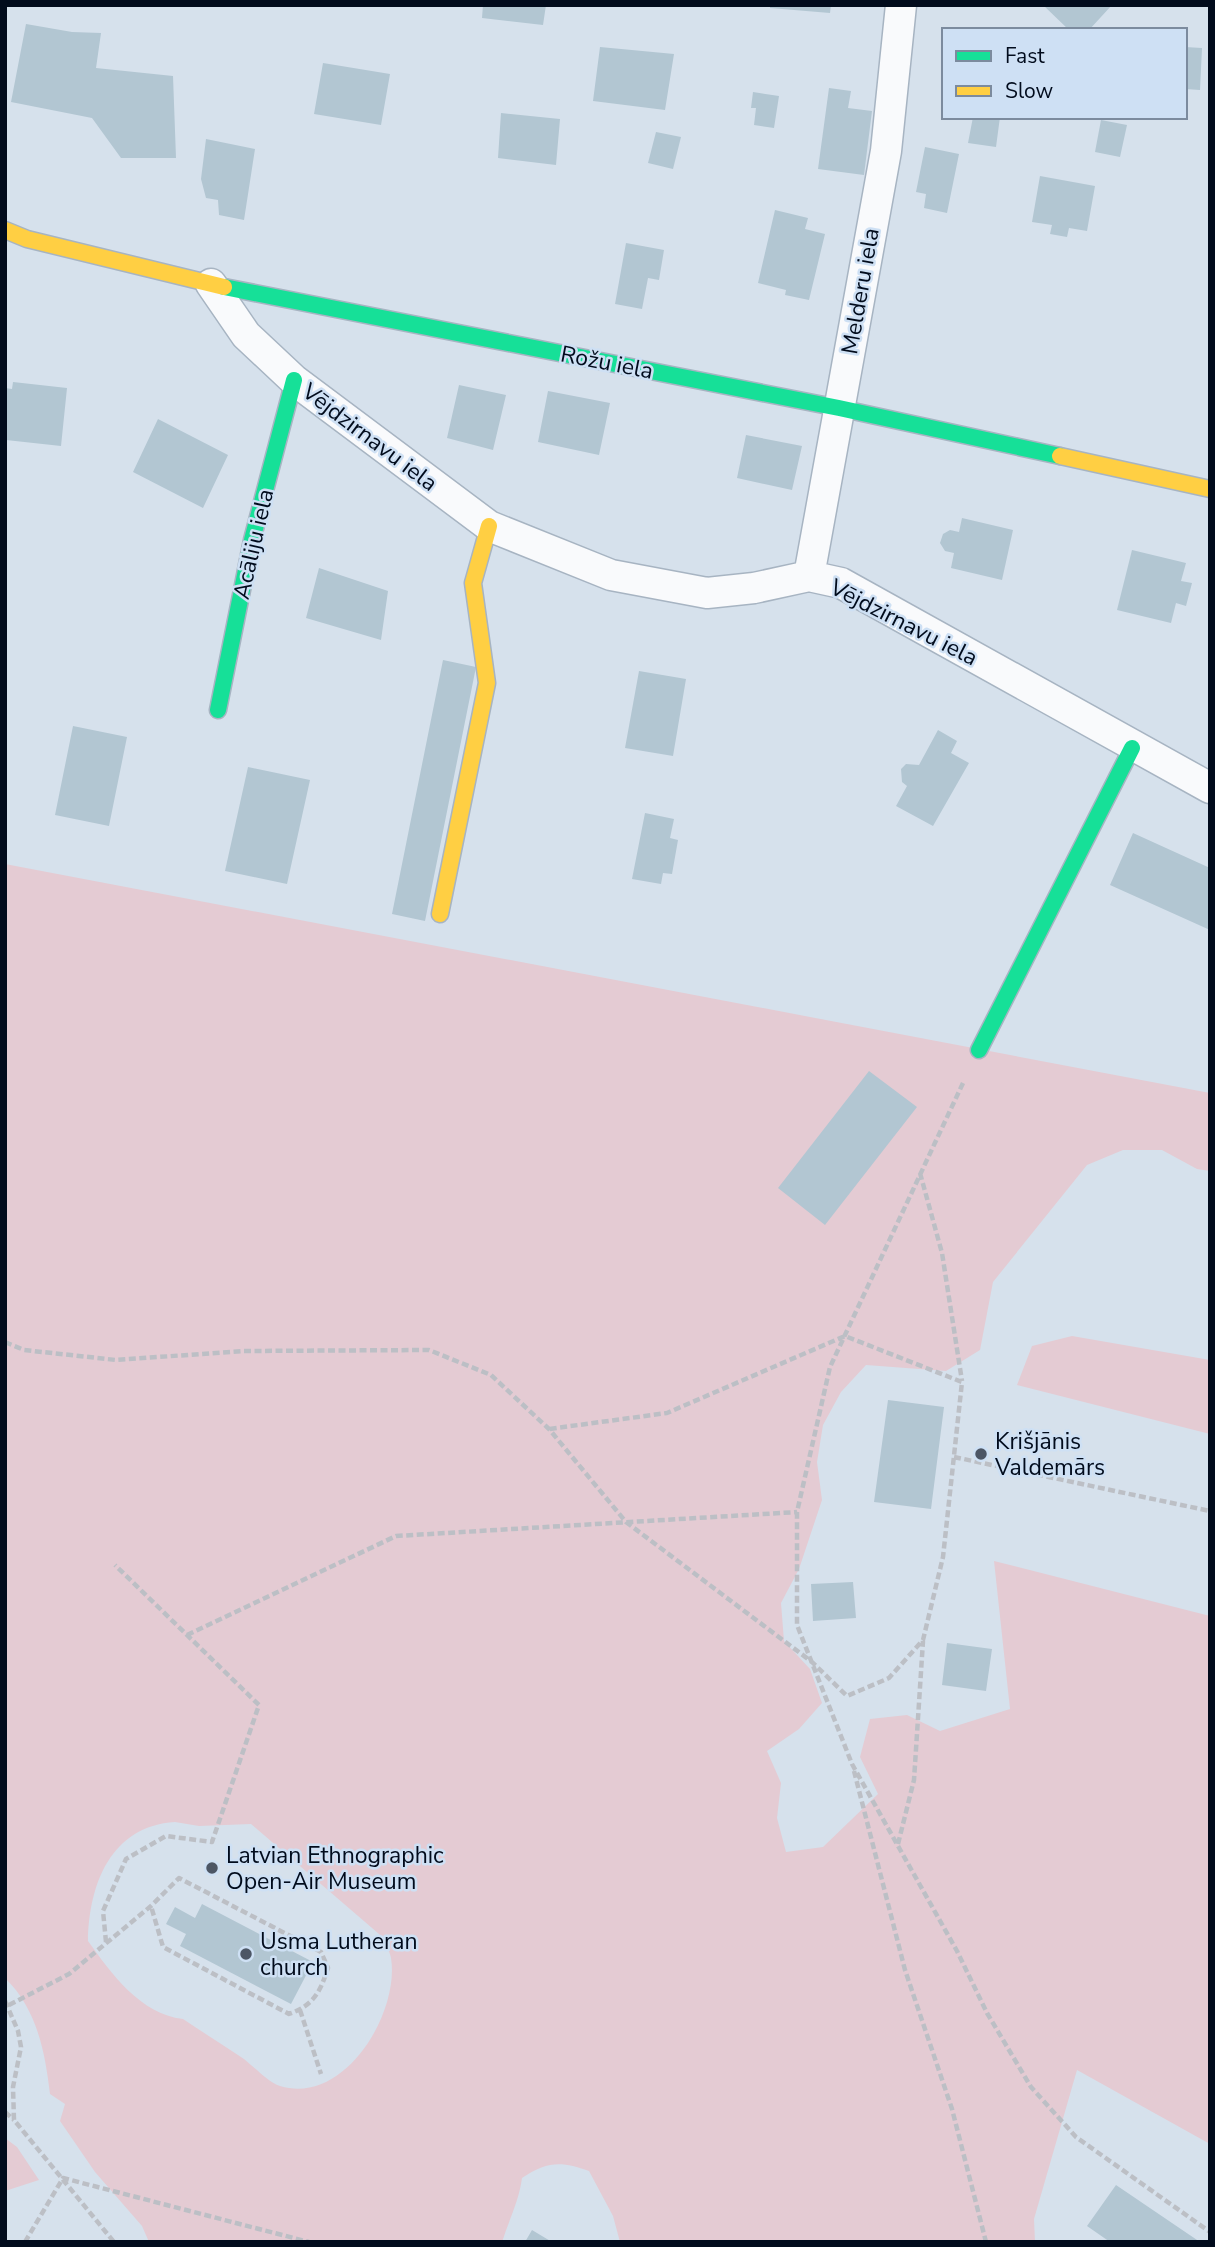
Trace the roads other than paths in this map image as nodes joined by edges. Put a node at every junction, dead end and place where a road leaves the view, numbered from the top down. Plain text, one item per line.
1 (901, 5) edge
2 (5, 229) edge
3 (211, 284) junction
4 (294, 380) junction
5 (839, 408) junction
6 (1210, 489) edge
7 (489, 526) junction
8 (809, 576) junction
9 (218, 710) dead end
10 (1132, 748) junction
11 (1210, 788) edge
12 (440, 915) dead end
13 (979, 1050) road end

1 - 5 street, Melderu iela
2 - 3 street, Rožu iela
3 - 4 street, Vējdzirnavu iela
3 - 5 street, Rožu iela
4 - 7 street, Vējdzirnavu iela
4 - 9 street, Acāliju iela
5 - 6 street, Rožu iela
5 - 8 street, Melderu iela
7 - 8 street, Vējdzirnavu iela
7 - 12 street
8 - 10 street, Vējdzirnavu iela
10 - 11 street, Vējdzirnavu iela
10 - 13 street

